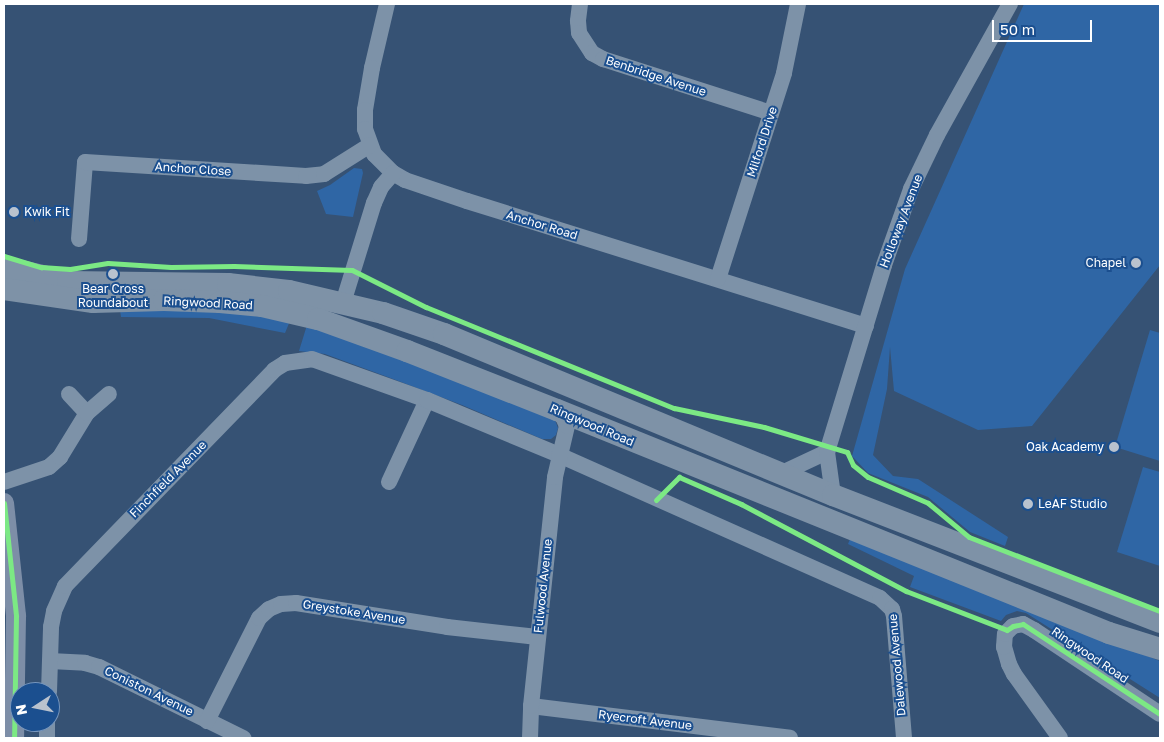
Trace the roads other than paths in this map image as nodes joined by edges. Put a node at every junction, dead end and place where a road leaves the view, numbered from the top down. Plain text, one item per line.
1 (387, 4) edge
2 (580, 4) edge
3 (798, 4) edge
4 (1010, 4) edge
5 (771, 113) junction
6 (370, 145) junction
7 (393, 173) junction
8 (79, 239) dead end
9 (4, 267) edge
10 (718, 279) junction
11 (4, 289) edge
12 (343, 303) junction
13 (866, 326) junction
14 (69, 394) dead end
15 (109, 394) dead end
16 (427, 400) junction
17 (557, 410) junction
18 (87, 413) junction
19 (591, 426) junction
20 (565, 436) junction
21 (827, 452) junction
22 (559, 455) junction
23 (389, 472) dead end
24 (782, 472) junction
25 (4, 482) edge
26 (833, 494) junction
27 (4, 503) edge
28 (5, 536) edge
29 (1160, 622) edge
30 (537, 637) junction
31 (1160, 649) edge
32 (50, 661) junction
33 (49, 682) edge
34 (531, 706) junction
35 (1160, 714) edge
36 (207, 720) junction
37 (14, 738) edge
38 (243, 738) edge
39 (530, 738) edge
40 (790, 738) edge
41 (904, 738) edge
42 (1060, 738) edge

1 - 6 street, Anchor Road
2 - 5 street, Benbridge Avenue
3 - 5 street, Milford Drive
4 - 13 street, Holloway Avenue
5 - 10 street, Milford Drive
6 - 7 street, Anchor Road
6 - 8 street, Anchor Close
7 - 10 street, Anchor Road
7 - 12 street
9 - 12 highway, Ringwood Road
10 - 13 street, Anchor Road
11 - 17 highway, Ringwood Road
12 - 24 highway, Ringwood Road
13 - 21 street, Holloway Avenue
14 - 18 street
15 - 18 street
16 - 22 street
16 - 23 street
16 - 32 street, Finchfield Avenue
17 - 19 highway, Ringwood Road
17 - 20 street, Fulwood Avenue
18 - 25 street
19 - 20 street
19 - 31 highway, Ringwood Road
20 - 22 street, Fulwood Avenue
21 - 24 street
21 - 26 street, Holloway Avenue
22 - 30 street, Fulwood Avenue
22 - 41 street, Dalewood Avenue
24 - 26 highway, Ringwood Road
26 - 29 highway, Ringwood Road
27 - 28 main road
28 - 37 main road
30 - 34 street, Fulwood Avenue
30 - 36 street, Greystoke Avenue
32 - 33 street, Finchfield Avenue
32 - 36 street, Coniston Avenue
34 - 39 street, Fulwood Avenue
34 - 40 street, Ryecroft Avenue
35 - 42 street, Ringwood Road
36 - 38 street, Coniston Avenue

